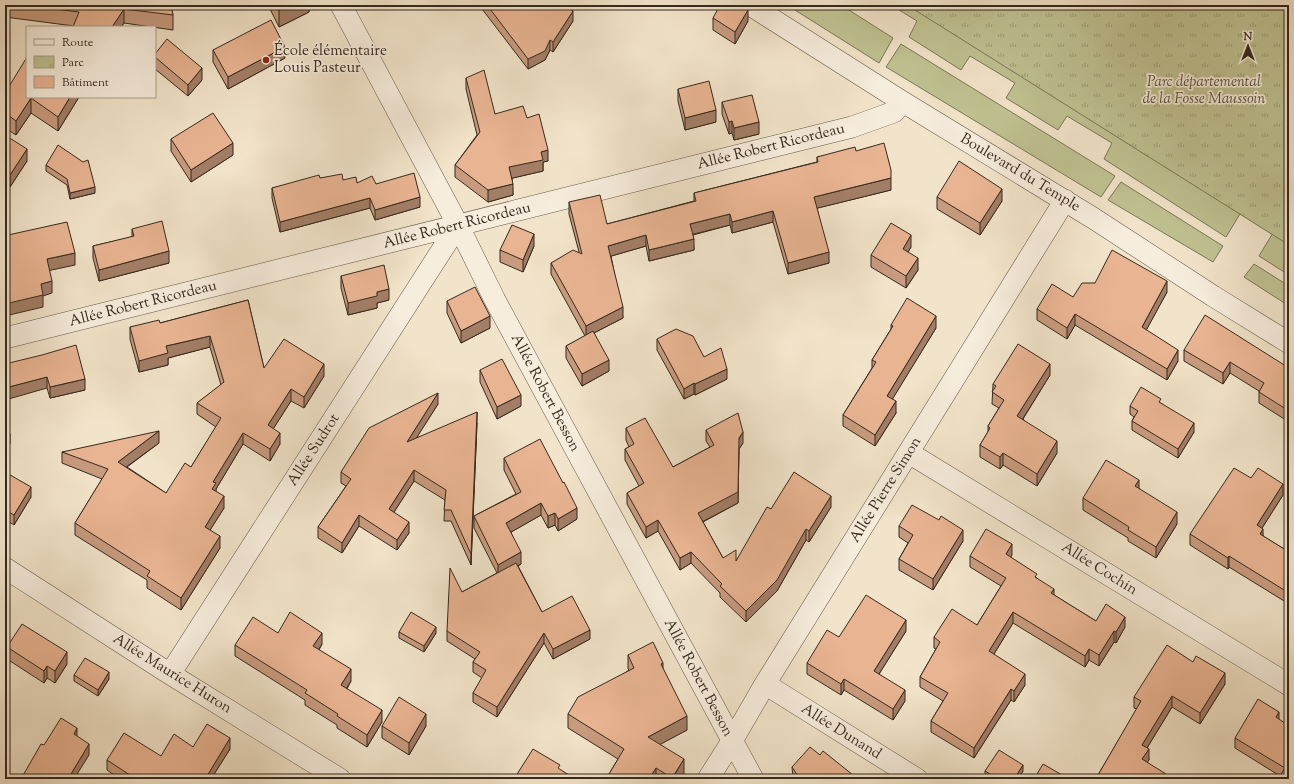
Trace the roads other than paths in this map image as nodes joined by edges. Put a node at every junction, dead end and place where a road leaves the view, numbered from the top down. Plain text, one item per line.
1 (341, 5) edge
2 (750, 5) edge
3 (904, 102) junction
4 (1065, 200) junction
5 (458, 225) junction
6 (5, 338) edge
7 (1289, 343) edge
8 (909, 453) junction
9 (5, 568) edge
10 (170, 674) junction
11 (765, 684) junction
12 (1289, 685) edge
13 (732, 742) junction
14 (340, 779) edge
15 (708, 779) edge
16 (753, 779) edge
17 (917, 779) edge

1 - 5 street, Allée Robert Besson
2 - 3 street, Boulevard du Temple
3 - 4 street, Boulevard du Temple
3 - 5 street, Allée Robert Ricordeau
4 - 7 street, Boulevard du Temple
4 - 8 street, Allée Pierre Simon
5 - 6 street, Allée Robert Ricordeau
5 - 10 street, Allée Sudrot
5 - 13 street, Allée Robert Besson
8 - 11 street, Allée Pierre Simon
8 - 12 street, Allée Cochin
9 - 10 street, Allée Maurice Huron
10 - 14 street, Allée Maurice Huron
11 - 13 street, Allée Pierre Simon
11 - 17 street, Allée Dunand
13 - 15 street, Allée Pierre Simon
13 - 16 street, Allée Robert Besson

